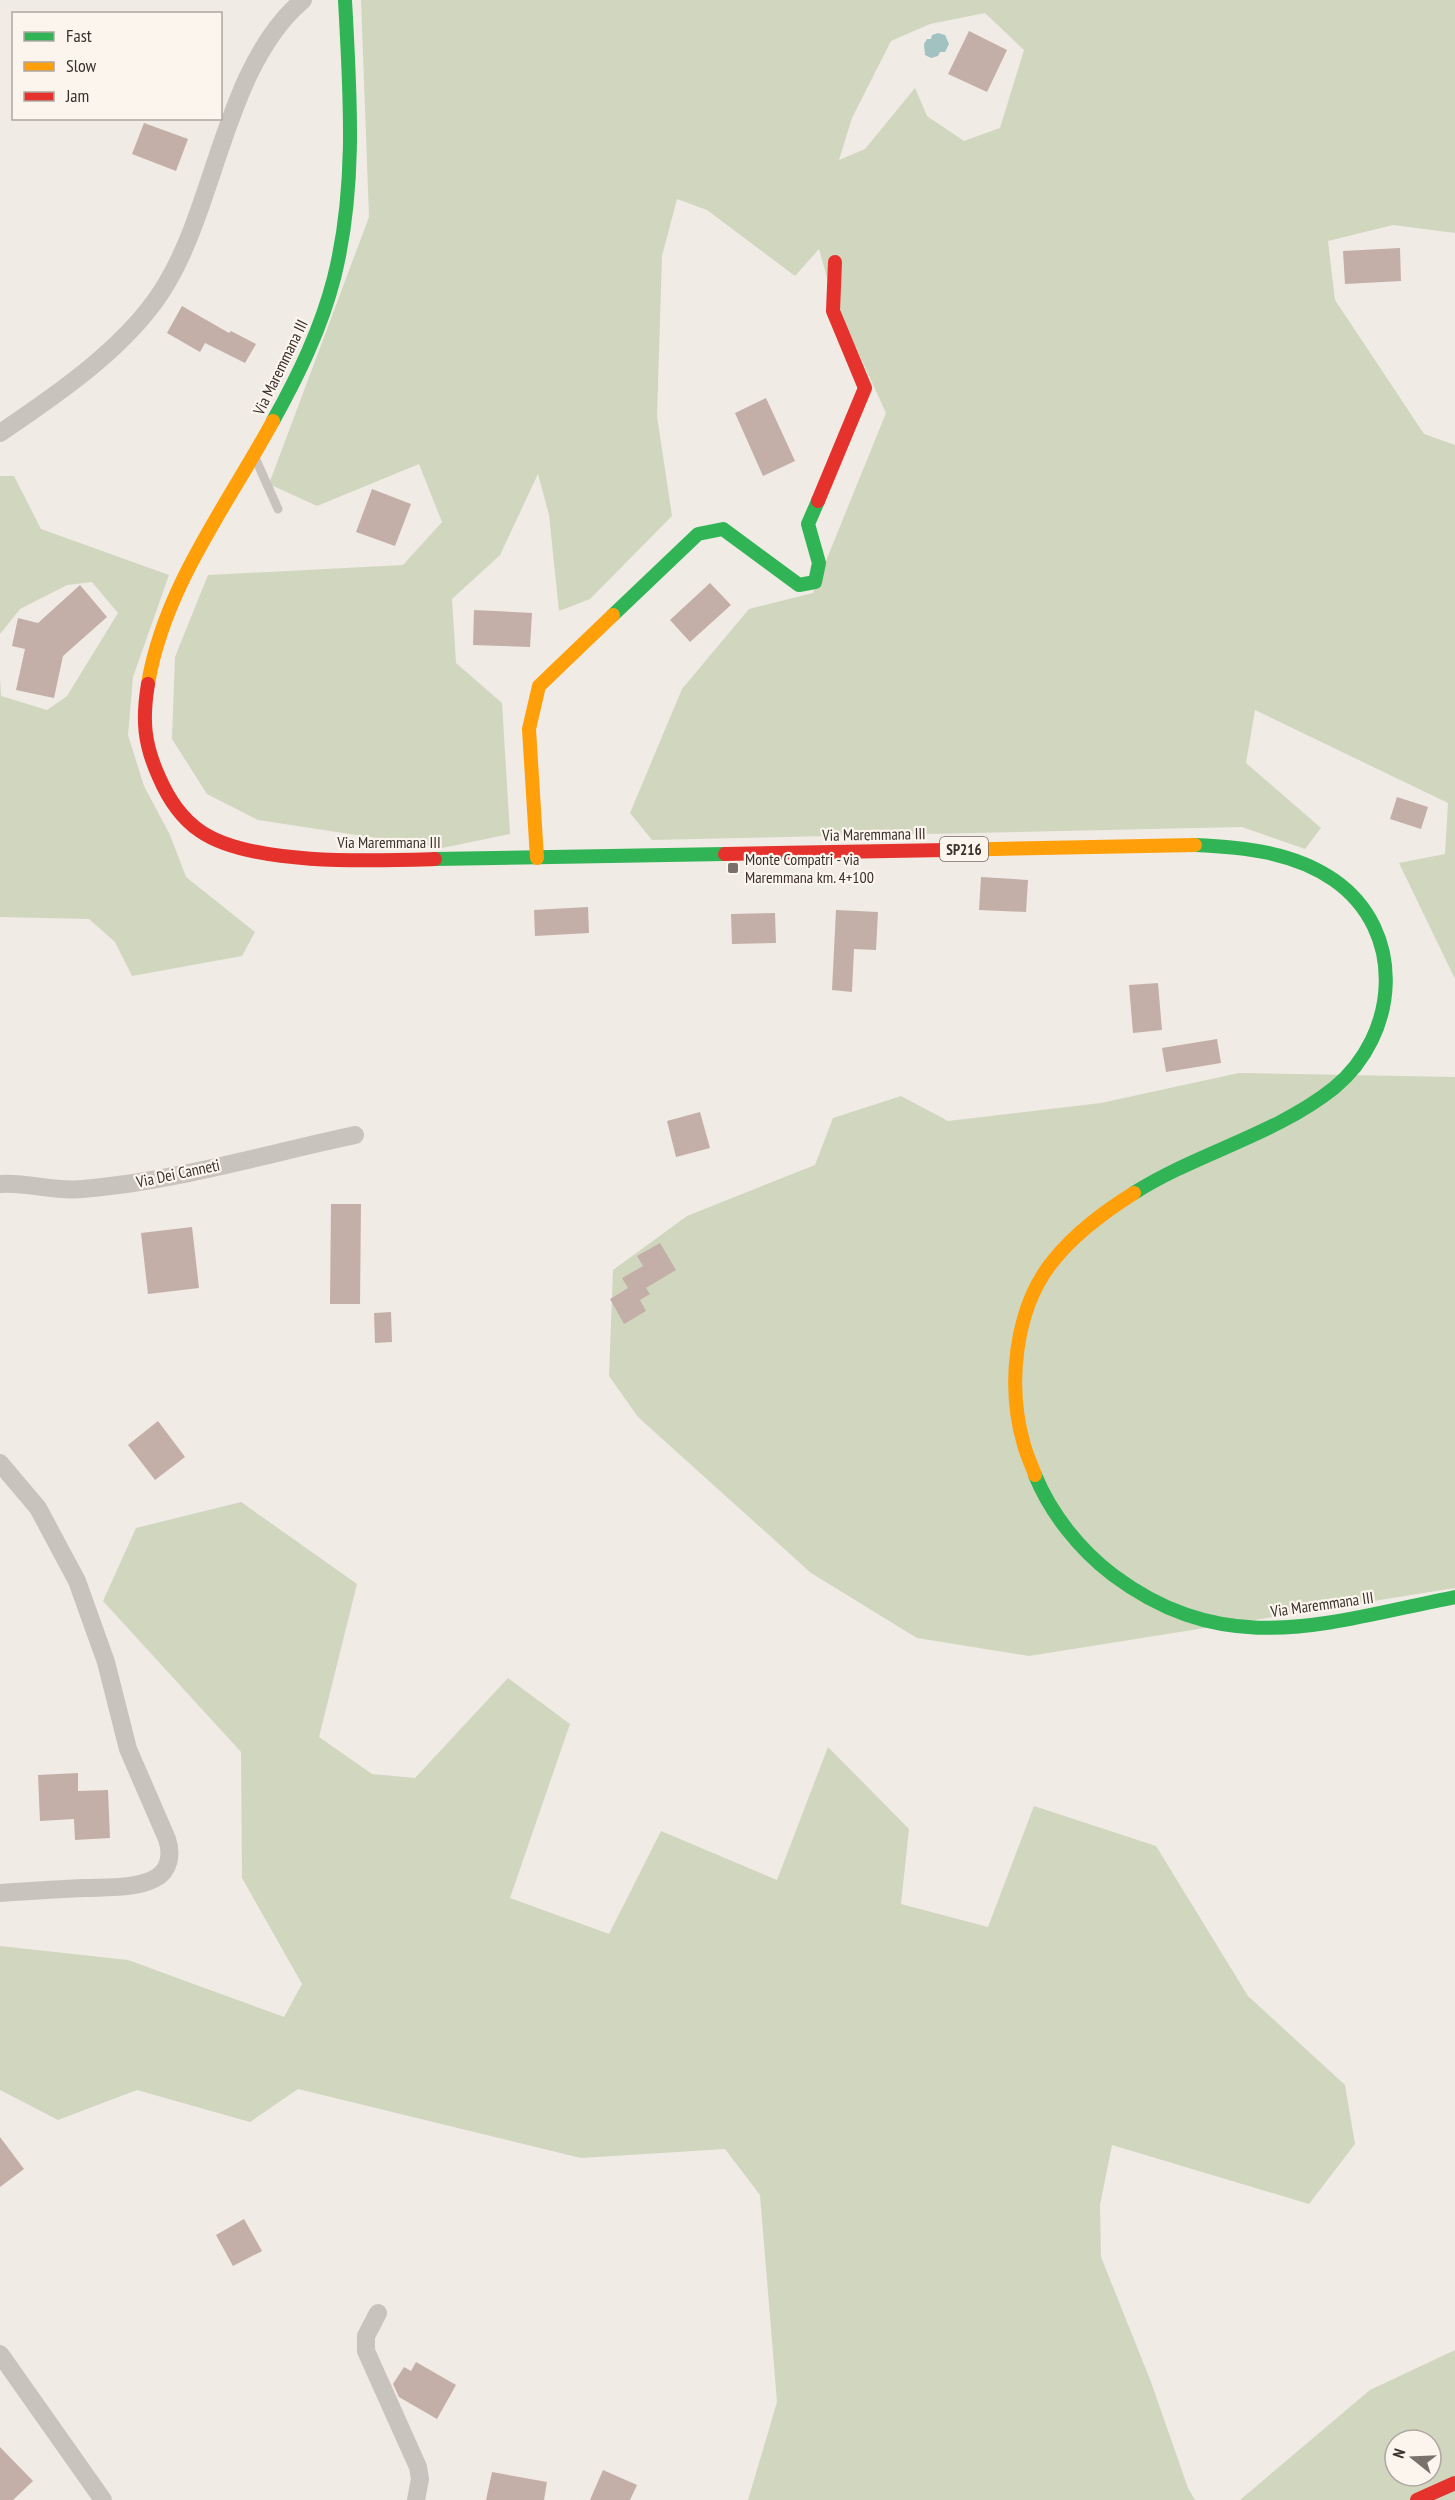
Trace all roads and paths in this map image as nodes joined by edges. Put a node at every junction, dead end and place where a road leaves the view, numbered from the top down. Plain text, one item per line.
1 (303, 0) edge
2 (345, 0) edge
3 (835, 262) dead end
4 (0, 433) edge
5 (253, 454) junction
6 (278, 509) dead end
7 (537, 858) junction
8 (355, 1135) dead end
9 (0, 1184) edge
10 (0, 1463) edge
11 (1455, 1597) edge
12 (0, 1893) edge
13 (378, 2313) dead end
14 (0, 2354) edge
15 (1455, 2483) edge
16 (103, 2500) edge
17 (416, 2500) edge
18 (1417, 2500) edge

1 - 4 street
2 - 5 main road, Via Maremmana III / SP216
3 - 7 main road
5 - 6 lane
5 - 7 main road, Via Maremmana III / SP216
7 - 11 main road, Via Maremmana III / SP216
8 - 9 street, Via Dei Canneti
10 - 12 street
13 - 17 street
14 - 16 street
15 - 18 main road

